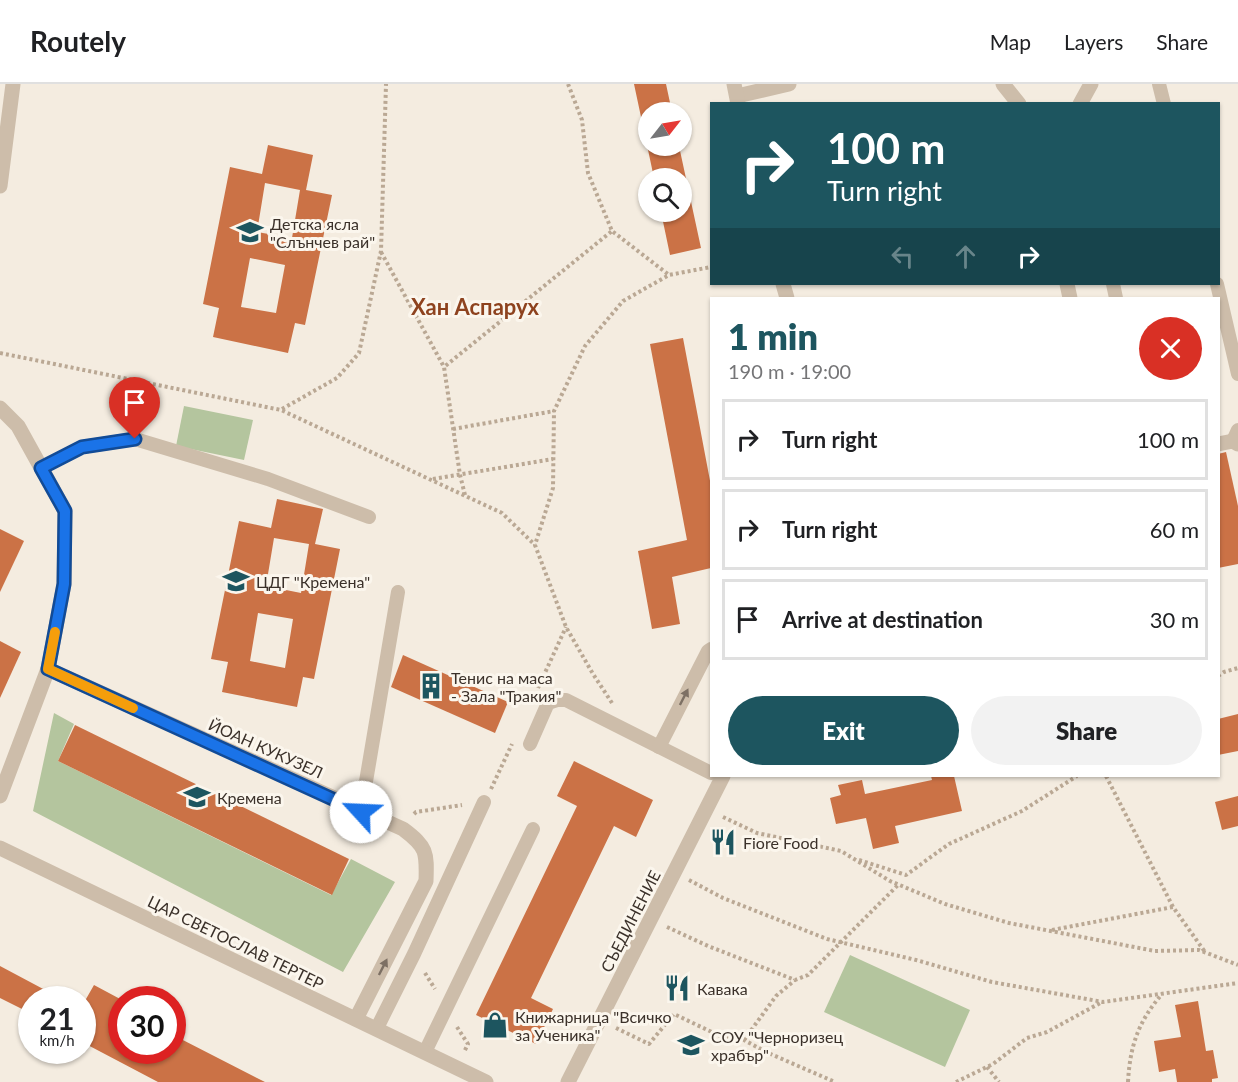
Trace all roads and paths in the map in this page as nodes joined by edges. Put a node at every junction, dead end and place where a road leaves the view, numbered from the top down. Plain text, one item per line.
1 (13, 84) edge
2 (386, 84) edge
3 (568, 84) edge
4 (789, 84) edge
5 (1003, 84) edge
6 (1091, 84) edge
7 (1159, 84) edge
8 (736, 95) edge
9 (1017, 102) edge
10 (1081, 102) edge
11 (1164, 102) edge
12 (2, 157) edge
13 (0, 186) edge
14 (612, 231) junction
15 (381, 251) junction
16 (710, 267) edge
17 (669, 275) junction
18 (1217, 285) edge
19 (0, 353) edge
20 (444, 367) junction
21 (1238, 374) edge
22 (0, 408) edge
23 (281, 410) junction
24 (554, 411) junction
25 (453, 429) junction
26 (553, 459) junction
27 (41, 468) junction
28 (460, 475) junction
29 (431, 480) junction
30 (465, 495) junction
31 (369, 517) dead end
32 (535, 545) junction
33 (398, 592) dead end
34 (710, 650) edge
35 (1238, 668) edge
36 (48, 669) junction
37 (1220, 675) edge
38 (614, 705) dead end
39 (530, 744) dead end
40 (659, 747) junction
41 (710, 771) edge
42 (717, 777) edge
43 (1075, 777) edge
44 (1107, 777) edge
45 (0, 796) edge
46 (484, 802) joint
47 (706, 809) junction
48 (361, 812) junction
49 (404, 829) junction
50 (533, 829) dead end
51 (0, 848) edge
52 (850, 857) junction
53 (674, 873) junction
54 (899, 884) junction
55 (1173, 908) junction
56 (651, 919) junction
57 (1048, 930) junction
58 (841, 942) junction
59 (1205, 953) junction
60 (1238, 965) edge
61 (795, 980) junction
62 (1238, 983) edge
63 (1162, 994) junction
64 (1103, 1002) junction
65 (356, 1020) junction
66 (599, 1020) junction
67 (377, 1028) junction
68 (744, 1040) junction
69 (425, 1052) junction
70 (987, 1067) junction
71 (486, 1082) edge
72 (568, 1082) edge
73 (835, 1082) edge
74 (956, 1082) edge
75 (999, 1082) edge
76 (1128, 1082) edge

1 - 12 street
2 - 15 path
3 - 14 path
4 - 8 street
5 - 9 street
6 - 10 street
7 - 11 lane
12 - 13 street
14 - 17 path
14 - 20 path
15 - 20 path
15 - 23 path
16 - 17 path
17 - 24 path
18 - 21 lane
19 - 23 path
20 - 25 path
22 - 27 street
23 - 29 path
24 - 25 path
24 - 26 path
25 - 28 path
26 - 28 path
26 - 32 path
27 - 31 lane
27 - 36 street
28 - 29 path
28 - 30 path
29 - 30 path
30 - 32 path
32 - 38 path
33 - 48 lane
40 -> 34 lane
35 - 37 path
36 - 45 street
36 - 48 street, ЙОАН КУКУЗЕЛ
39 - 40 lane
40 - 41 lane
42 - 47 street, СЪЕДИНЕНИЕ
43 - 52 path
44 - 55 path
46 - 49 path
46 - 67 lane
47 - 52 path
47 - 53 street, СЪЕДИНЕНИЕ
48 - 49 street, ЙОАН КУКУЗЕЛ
65 -> 49 street, ЙОАН КУКУЗЕЛ
50 - 69 lane
51 - 65 street, ЦАР СВЕТОСЛАВ ТЕРТЕР
52 - 54 path
53 - 56 street, СЪЕДИНЕНИЕ
53 - 58 path
54 - 57 path
54 - 58 path
55 - 57 path
55 - 59 path
56 - 61 path
56 - 66 street, СЪЕДИНЕНИЕ
57 - 59 path
58 - 61 path
58 - 64 path
59 - 60 path
61 - 68 path
62 - 63 path
63 - 64 path
63 - 76 path
64 - 70 path
65 - 67 street, ЦАР СВЕТОСЛАВ ТЕРТЕР
66 - 68 path
66 - 72 street, СЪЕДИНЕНИЕ
67 - 69 street, ЦАР СВЕТОСЛАВ ТЕРТЕР
68 - 73 path
69 - 71 street, ЦАР СВЕТОСЛАВ ТЕРТЕР
70 - 74 path
70 - 75 path

